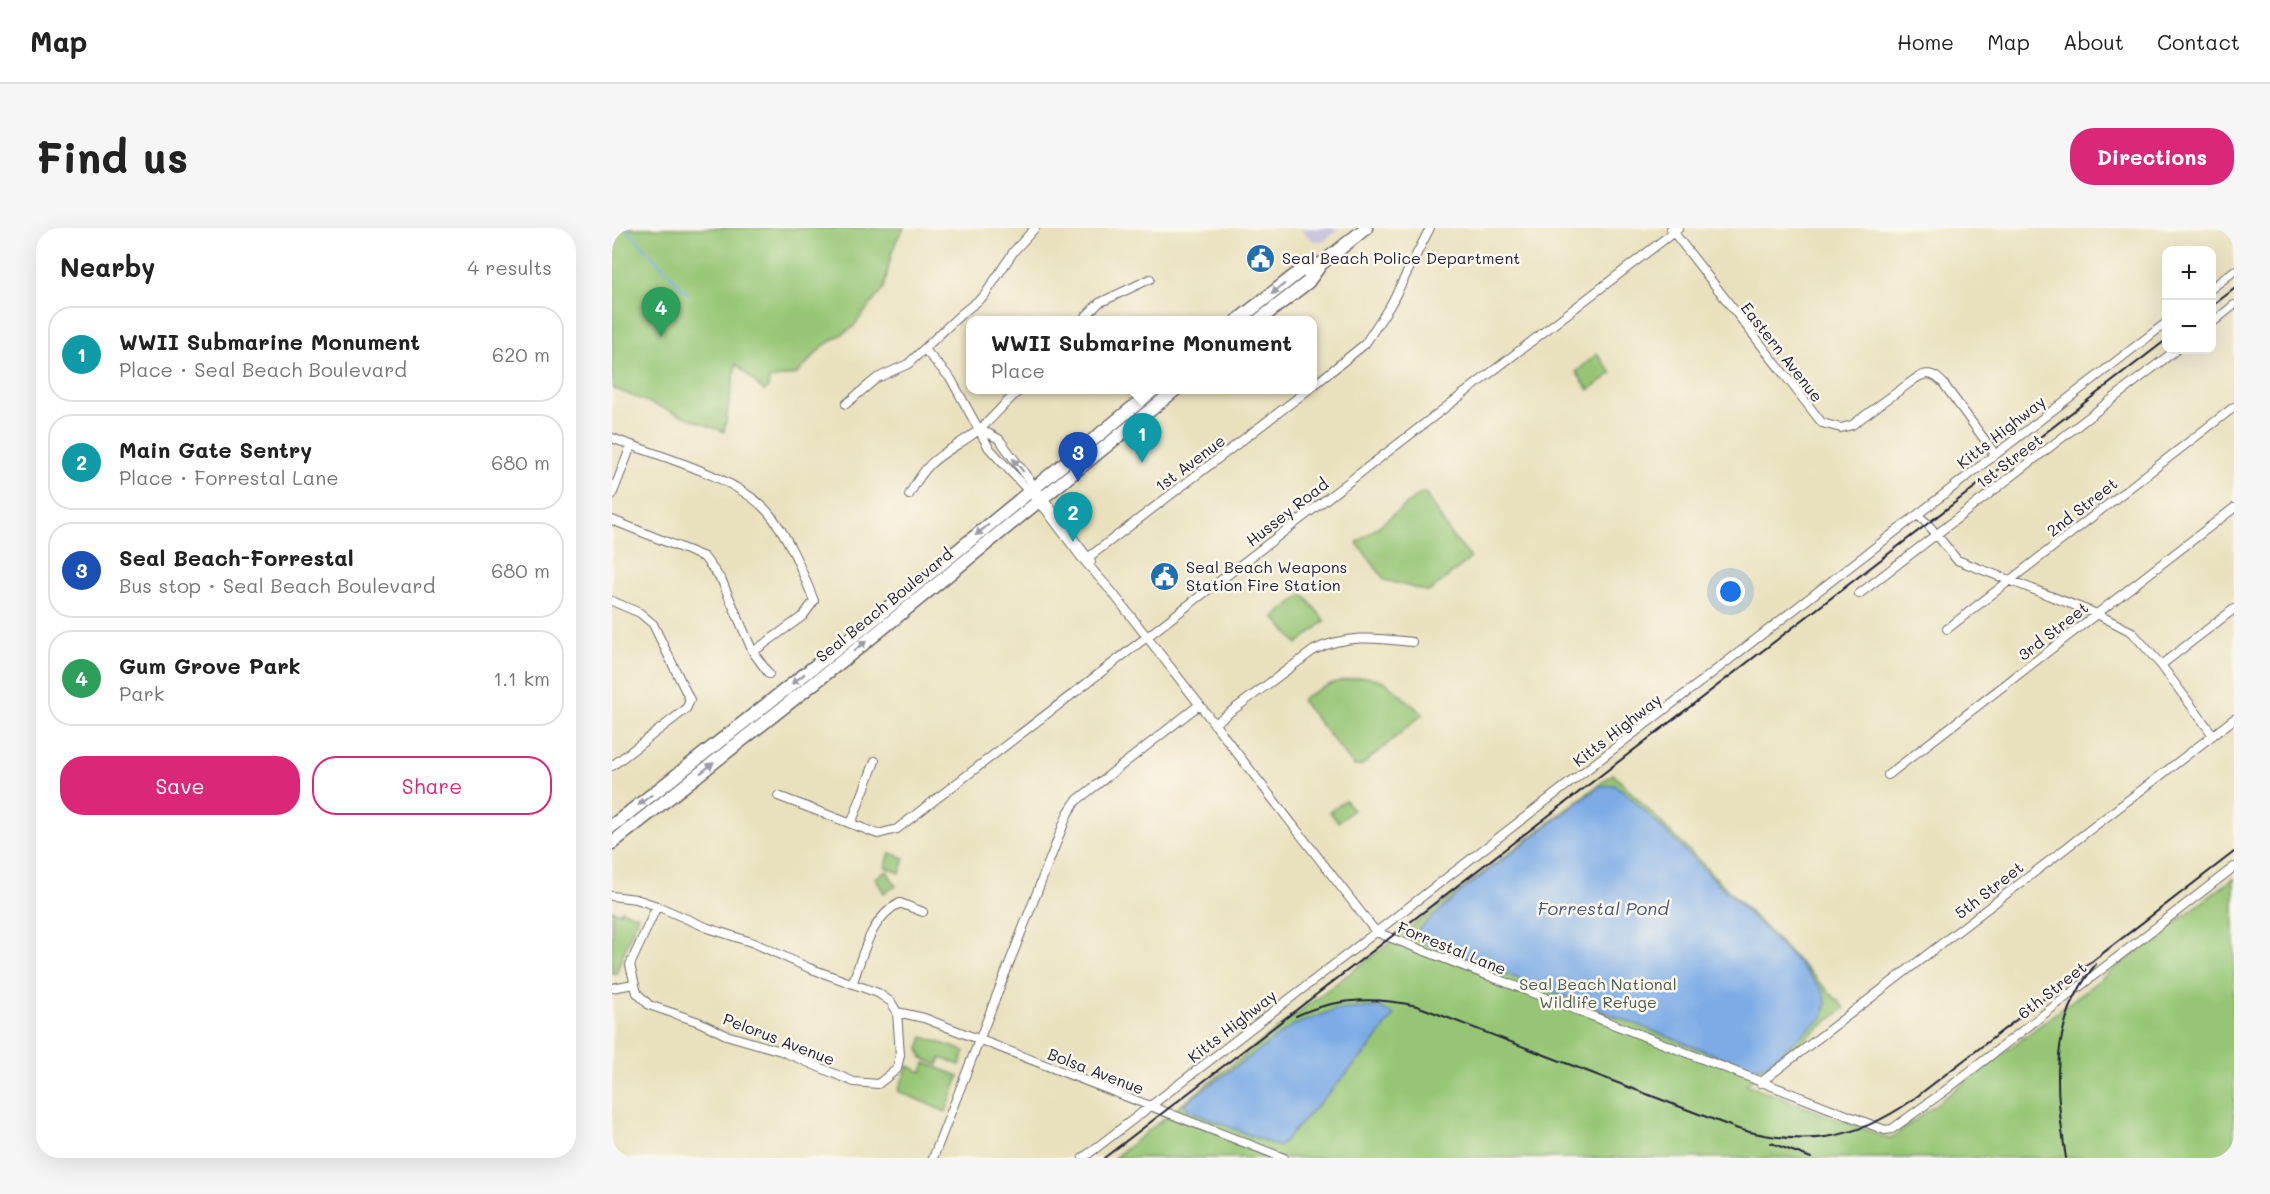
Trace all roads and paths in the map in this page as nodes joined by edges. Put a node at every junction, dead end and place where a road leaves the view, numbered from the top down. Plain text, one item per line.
1 (1035, 228) edge
2 (1366, 228) edge
3 (1430, 228) edge
4 (1674, 229) edge
5 (1321, 264) junction
6 (2234, 271) edge
7 (1150, 279) dead end
8 (2216, 284) edge
9 (2234, 305) edge
10 (1087, 316) edge
11 (1244, 316) edge
12 (1265, 316) edge
13 (2216, 318) edge
14 (2162, 326) edge
15 (925, 350) junction
16 (2171, 354) edge
17 (1317, 383) edge
18 (1016, 394) edge
19 (1150, 394) edge
20 (1170, 394) edge
21 (1303, 394) edge
22 (846, 404) dead end
23 (2234, 407) edge
24 (980, 429) junction
25 (612, 438) edge
26 (632, 446) junction
27 (1995, 454) junction
28 (612, 495) edge
29 (909, 495) dead end
30 (1036, 495) junction
31 (2234, 508) edge
32 (1917, 515) junction
33 (612, 520) edge
34 (1935, 535) junction
35 (1089, 557) junction
36 (2008, 582) junction
37 (1109, 590) junction
38 (1859, 594) dead end
39 (612, 601) edge
40 (2234, 609) edge
41 (2097, 614) junction
42 (1947, 629) dead end
43 (1146, 637) junction
44 (1412, 642) dead end
45 (753, 652) junction
46 (2161, 665) junction
47 (769, 674) dead end
48 (1199, 705) junction
49 (2234, 719) edge
50 (1214, 724) junction
51 (2213, 735) junction
52 (875, 761) dead end
53 (612, 765) edge
54 (1888, 775) dead end
55 (778, 796) dead end
56 (851, 824) junction
57 (612, 826) edge
58 (612, 843) edge
59 (2234, 867) edge
60 (612, 896) edge
61 (657, 906) junction
62 (923, 912) dead end
63 (1376, 932) junction
64 (853, 982) junction
65 (634, 984) junction
66 (612, 988) edge
67 (897, 1012) junction
68 (978, 1039) junction
69 (1760, 1083) junction
70 (1150, 1106) junction
71 (1885, 1130) joint
72 (933, 1158) edge
73 (1083, 1158) edge
74 (1284, 1158) edge

1 - 15 street
2 - 5 main road
3 - 17 street
4 - 27 street, Eastern Avenue
4 - 43 street, Hussey Road
5 -> 11 main road
5 - 12 main road
6 - 8 street
7 - 10 street
9 - 13 street
14 - 27 street, Kitts Highway
15 - 22 street
15 - 24 street
16 - 34 street, 1st Street
18 - 24 street
19 - 30 main road, Seal Beach Boulevard
20 - 30 main road, Seal Beach Boulevard
21 - 35 street, 1st Avenue
23 - 36 street, 2nd Street
24 - 29 street
24 - 30 street
30 -> 24 street
25 - 26 street
26 - 28 street
26 - 45 street
27 - 32 street, Kitts Highway
30 - 35 street, Forrestal Lane
30 - 37 street, Forrestal Lane
30 -> 57 main road, Seal Beach Boulevard
58 -> 30 main road, Seal Beach Boulevard
31 - 41 street, 3rd Street
32 - 34 street
32 - 63 street, Kitts Highway
33 - 45 street
34 - 36 street
34 - 38 street, 1st Street
35 - 37 street, Forrestal Lane
36 - 41 street
36 - 42 street, 2nd Street
37 - 43 street, Forrestal Lane
39 - 53 street
40 - 46 street
41 - 46 street
41 - 54 street, 3rd Street
43 - 48 street, Forrestal Lane
43 - 56 street, Hussey Road
44 - 50 street
45 - 47 street
46 - 51 street
48 - 50 street, Forrestal Lane
48 - 68 street
49 - 51 street, 5th Street
50 - 63 street, Forrestal Lane
51 - 69 street, 5th Street
52 - 56 street
55 - 56 street, Hussey Road
59 - 71 street, 6th Street
60 - 61 street
61 - 64 street
61 - 65 street
62 - 64 street
63 - 69 street, Forrestal Lane
63 - 70 street, Kitts Highway
64 - 67 street
65 - 66 street
65 - 67 street, Pelorus Avenue
67 - 68 street, Bolsa Avenue
68 - 70 street, Bolsa Avenue
68 - 72 street
69 - 71 street, Forrestal Lane
70 - 73 street, Kitts Highway
70 - 74 street, Bolsa Avenue

